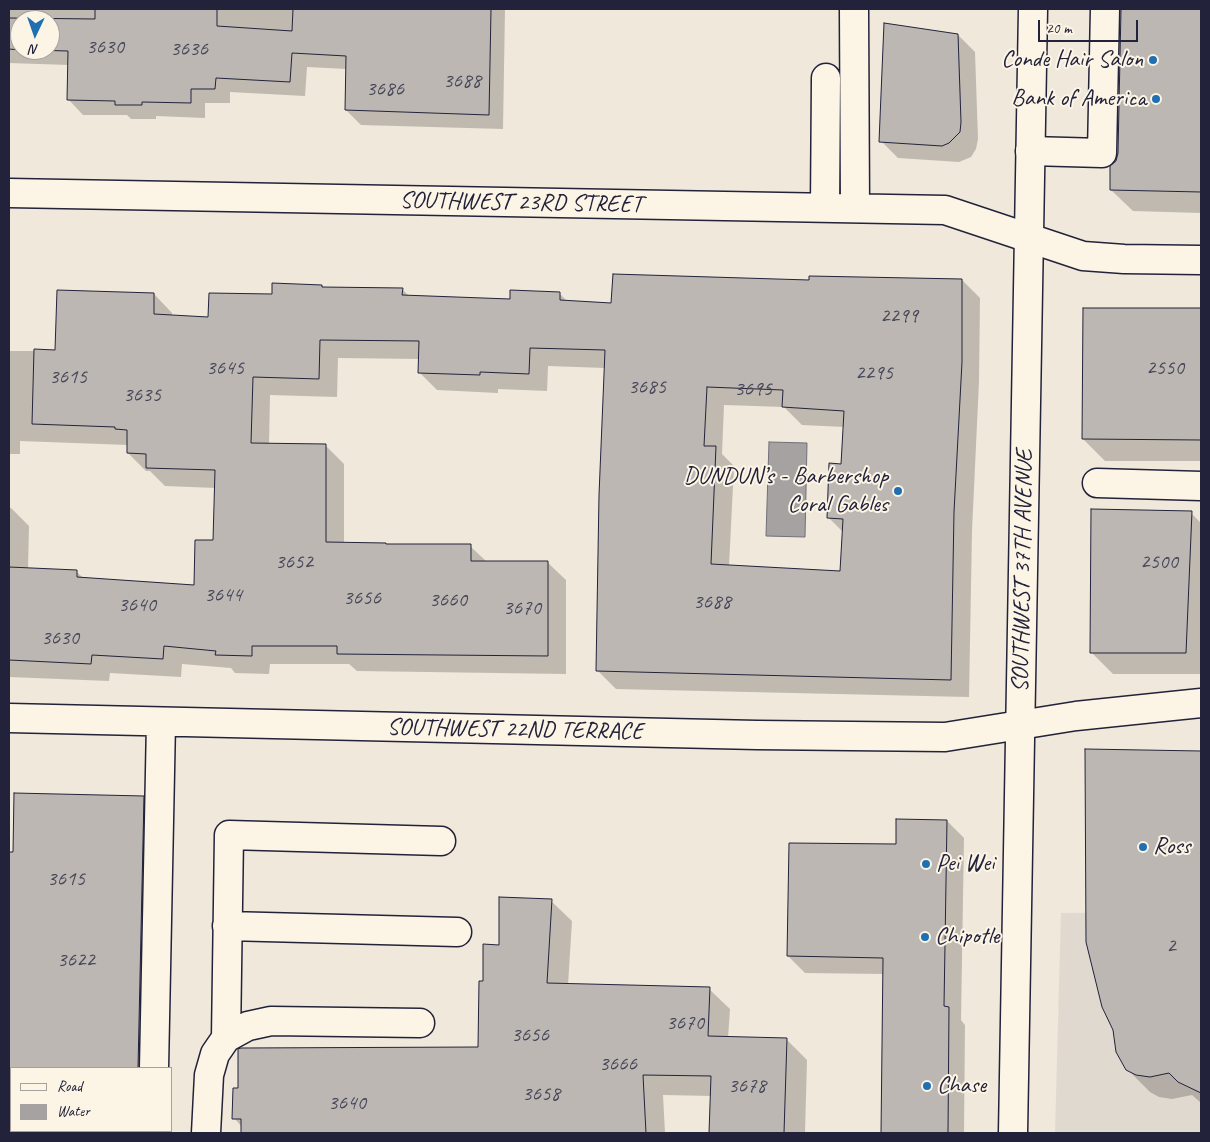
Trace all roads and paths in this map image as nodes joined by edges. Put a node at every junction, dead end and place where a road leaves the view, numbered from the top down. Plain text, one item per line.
1 (854, 9) edge
2 (1033, 9) edge
3 (1105, 9) edge
4 (826, 78) dead end
5 (1030, 151) junction
6 (9, 193) edge
7 (824, 208) junction
8 (855, 208) junction
9 (1028, 237) junction
10 (1201, 260) edge
11 (1097, 484) dead end
12 (1201, 486) edge
13 (1201, 703) edge
14 (9, 718) edge
15 (162, 722) junction
16 (1021, 724) junction
17 (441, 841) dead end
18 (228, 926) junction
19 (457, 932) dead end
20 (420, 1023) dead end
21 (226, 1038) junction
22 (154, 1067) edge
23 (206, 1133) edge
24 (1013, 1133) edge

1 - 8 street
2 - 5 street, SOUTHWEST 37TH AVENUE
3 - 5 street
4 - 7 street
5 - 9 street, SOUTHWEST 37TH AVENUE
6 - 7 street, SOUTHWEST 23RD STREET
7 - 8 street, SOUTHWEST 23RD STREET
8 - 9 street, SOUTHWEST 23RD STREET
9 - 10 street, SOUTHWEST 23RD STREET
9 - 16 street, SOUTHWEST 37TH AVENUE
11 - 12 street
13 - 16 street, SOUTHWEST 22ND TERRACE
14 - 15 street, SOUTHWEST 22ND TERRACE
15 - 16 street, SOUTHWEST 22ND TERRACE
15 - 22 street
16 - 24 street, SOUTHWEST 37TH AVENUE
17 - 18 street
18 - 19 street
18 - 21 street
20 - 21 street
21 - 23 street

